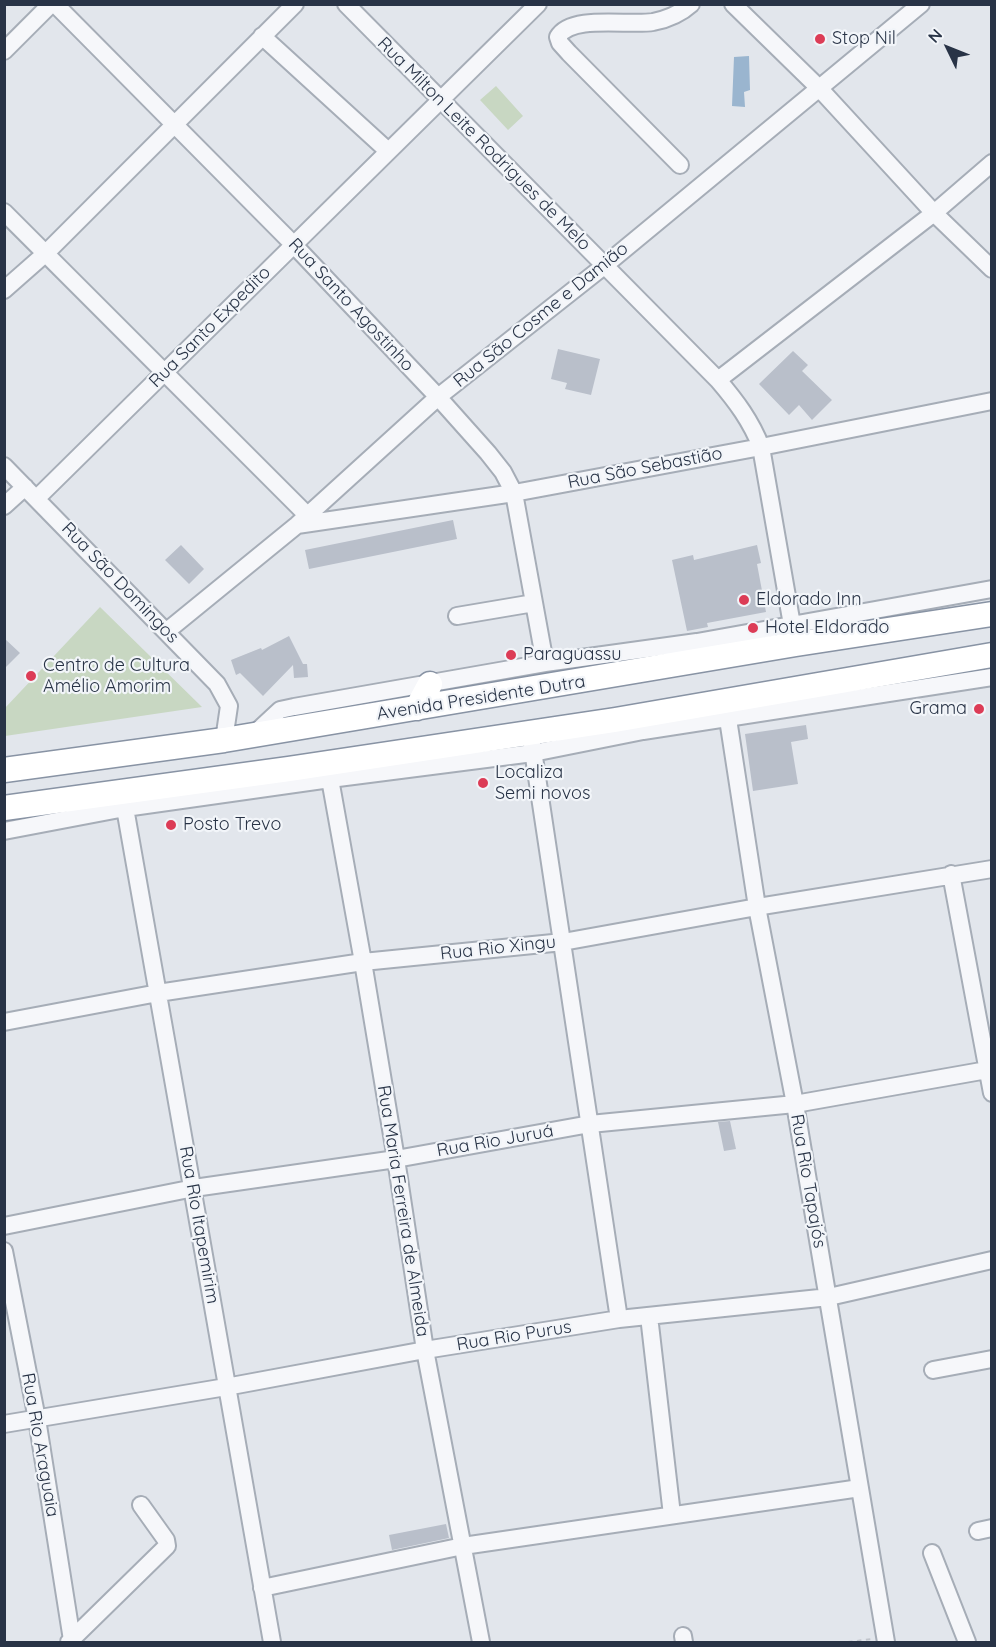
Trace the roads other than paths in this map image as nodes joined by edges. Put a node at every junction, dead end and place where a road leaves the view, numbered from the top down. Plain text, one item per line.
1 (53, 4) edge
2 (295, 4) edge
3 (346, 4) edge
4 (537, 4) edge
5 (692, 4) edge
6 (733, 4) edge
7 (921, 4) edge
8 (262, 36) junction
9 (4, 51) edge
10 (819, 88) junction
11 (441, 100) junction
12 (174, 123) junction
13 (388, 151) junction
14 (992, 162) edge
15 (680, 165) dead end
16 (4, 212) edge
17 (934, 213) junction
18 (293, 244) junction
19 (46, 253) junction
20 (604, 266) junction
21 (992, 268) edge
22 (4, 290) edge
23 (165, 373) junction
24 (718, 380) junction
25 (438, 398) junction
26 (992, 400) edge
27 (761, 447) junction
28 (4, 466) edge
29 (31, 492) junction
30 (514, 493) junction
31 (4, 506) edge
32 (302, 520) junction
33 (992, 589) edge
34 (534, 603) junction
35 (992, 614) edge
36 (457, 616) dead end
37 (792, 625) junction
38 (167, 631) junction
39 (992, 655) edge
40 (545, 663) junction
41 (962, 670) junction
42 (992, 677) edge
43 (430, 684) junction
44 (417, 708) junction
45 (728, 719) junction
46 (615, 720) junction
47 (643, 731) junction
48 (253, 735) junction
49 (224, 740) junction
50 (532, 742) junction
51 (289, 769) junction
52 (4, 770) edge
53 (330, 778) junction
54 (210, 797) junction
55 (4, 807) edge
56 (78, 807) junction
57 (125, 808) junction
58 (4, 831) edge
59 (992, 869) edge
60 (951, 874) junction
61 (757, 907) junction
62 (562, 942) junction
63 (363, 962) junction
64 (158, 993) junction
65 (4, 1022) edge
66 (987, 1070) junction
67 (992, 1093) edge
68 (795, 1104) junction
69 (590, 1124) junction
70 (396, 1159) junction
71 (194, 1188) junction
72 (4, 1226) edge
73 (4, 1251) edge
74 (992, 1260) edge
75 (829, 1297) junction
76 (649, 1316) junction
77 (619, 1319) junction
78 (425, 1350) junction
79 (992, 1359) edge
80 (933, 1370) dead end
81 (226, 1387) junction
82 (36, 1419) junction
83 (4, 1424) edge
84 (860, 1488) junction
85 (141, 1505) dead end
86 (672, 1515) junction
87 (463, 1546) junction
88 (932, 1553) dead end
89 (262, 1588) junction
90 (886, 1640) edge
91 (71, 1641) edge
92 (272, 1642) edge
93 (481, 1642) edge
94 (968, 1642) edge

1 - 9 street
1 - 12 street, Rua Santo Agostinho
2 - 8 street
3 - 11 street, Rua Milton Leite Rodrigues de Melo
4 - 11 street, Rua Santo Expedito
5 - 15 street
6 - 10 street
7 - 10 street, Rua São Cosme e Damião
8 - 12 street
8 - 13 street
10 - 17 street
10 - 20 street, Rua São Cosme e Damião
11 - 13 street, Rua Santo Expedito
11 - 20 street, Rua Milton Leite Rodrigues de Melo
12 - 18 street, Rua Santo Agostinho
12 - 19 street
13 - 18 street, Rua Santo Expedito
14 - 17 street
16 - 19 street
17 - 21 street
17 - 24 street
18 - 23 street, Rua Santo Expedito
18 - 25 street, Rua Santo Agostinho
19 - 22 street
19 - 23 street
20 - 24 street, Rua Milton Leite Rodrigues de Melo
20 - 25 street, Rua São Cosme e Damião
23 - 29 street, Rua Santo Expedito
23 - 32 street
24 - 27 street, Rua Milton Leite Rodrigues de Melo
25 - 30 street, Rua Santo Agostinho
25 - 32 street, Rua São Cosme e Damião
26 - 27 street, Rua São Sebastião
27 - 30 street, Rua São Sebastião
27 - 37 street, Rua Milton Leite Rodrigues de Melo
28 - 29 street, Rua São Domingos
29 - 31 street, Rua Santo Expedito
29 - 38 street, Rua São Domingos
30 - 32 street, Rua São Sebastião
30 - 34 street, Rua Santo Agostinho
32 - 38 street, Rua São Cosme e Damião
33 - 37 street
34 - 36 street
34 - 40 street, Rua Santo Agostinho
35 - 44 highway, Avenida Presidente Dutra
37 - 40 street
38 - 49 street, Rua São Domingos
39 - 41 highway
40 - 43 street
41 - 42 street
41 - 45 street
41 - 46 highway
43 - 44 highway
43 - 48 street
44 - 48 highway, Avenida Presidente Dutra
45 - 47 street
45 - 61 street, Rua Rio Tapajós
46 - 47 highway
46 - 50 highway
47 - 50 street
48 - 49 highway, Avenida Presidente Dutra
49 - 52 highway, Avenida Presidente Dutra
50 - 51 highway
50 - 53 street
50 - 62 street
51 - 54 highway
51 - 56 highway
53 - 54 street
53 - 63 street, Rua Maria Ferreira de Almeida
54 - 57 street
55 - 56 highway
56 - 57 street
56 - 58 street
57 - 64 street, Rua Rio Itapemirim
59 - 60 street, Rua Rio Xingu
60 - 61 street, Rua Rio Xingu
60 - 66 street
61 - 62 street, Rua Rio Xingu
61 - 68 street, Rua Rio Tapajós
62 - 63 street, Rua Rio Xingu
62 - 69 street
63 - 64 street, Rua Rio Xingu
63 - 70 street, Rua Maria Ferreira de Almeida
64 - 65 street, Rua Rio Xingu
64 - 71 street, Rua Rio Itapemirim
66 - 67 street
66 - 68 street, Rua Rio Juruá
68 - 69 street, Rua Rio Juruá
68 - 75 street, Rua Rio Tapajós
69 - 70 street, Rua Rio Juruá
69 - 77 street
70 - 71 street, Rua Rio Juruá
70 - 78 street, Rua Maria Ferreira de Almeida
71 - 72 street, Rua Rio Juruá
71 - 81 street, Rua Rio Itapemirim
73 - 82 street, Rua Rio Araguaia
74 - 75 street, Rua Rio Purus
75 - 76 street, Rua Rio Purus
75 - 84 street, Rua Rio Tapajós
76 - 77 street, Rua Rio Purus
76 - 86 street
77 - 78 street, Rua Rio Purus
78 - 81 street, Rua Rio Purus
78 - 87 street, Rua Maria Ferreira de Almeida
79 - 80 street
81 - 82 street, Rua Rio Purus
81 - 89 street, Rua Rio Itapemirim
82 - 83 street, Rua Rio Purus
82 - 91 street, Rua Rio Araguaia
84 - 86 street
84 - 90 street, Rua Rio Tapajós
85 - 91 street
86 - 87 street
87 - 89 street
87 - 93 street, Rua Maria Ferreira de Almeida
88 - 94 street
89 - 92 street, Rua Rio Itapemirim

